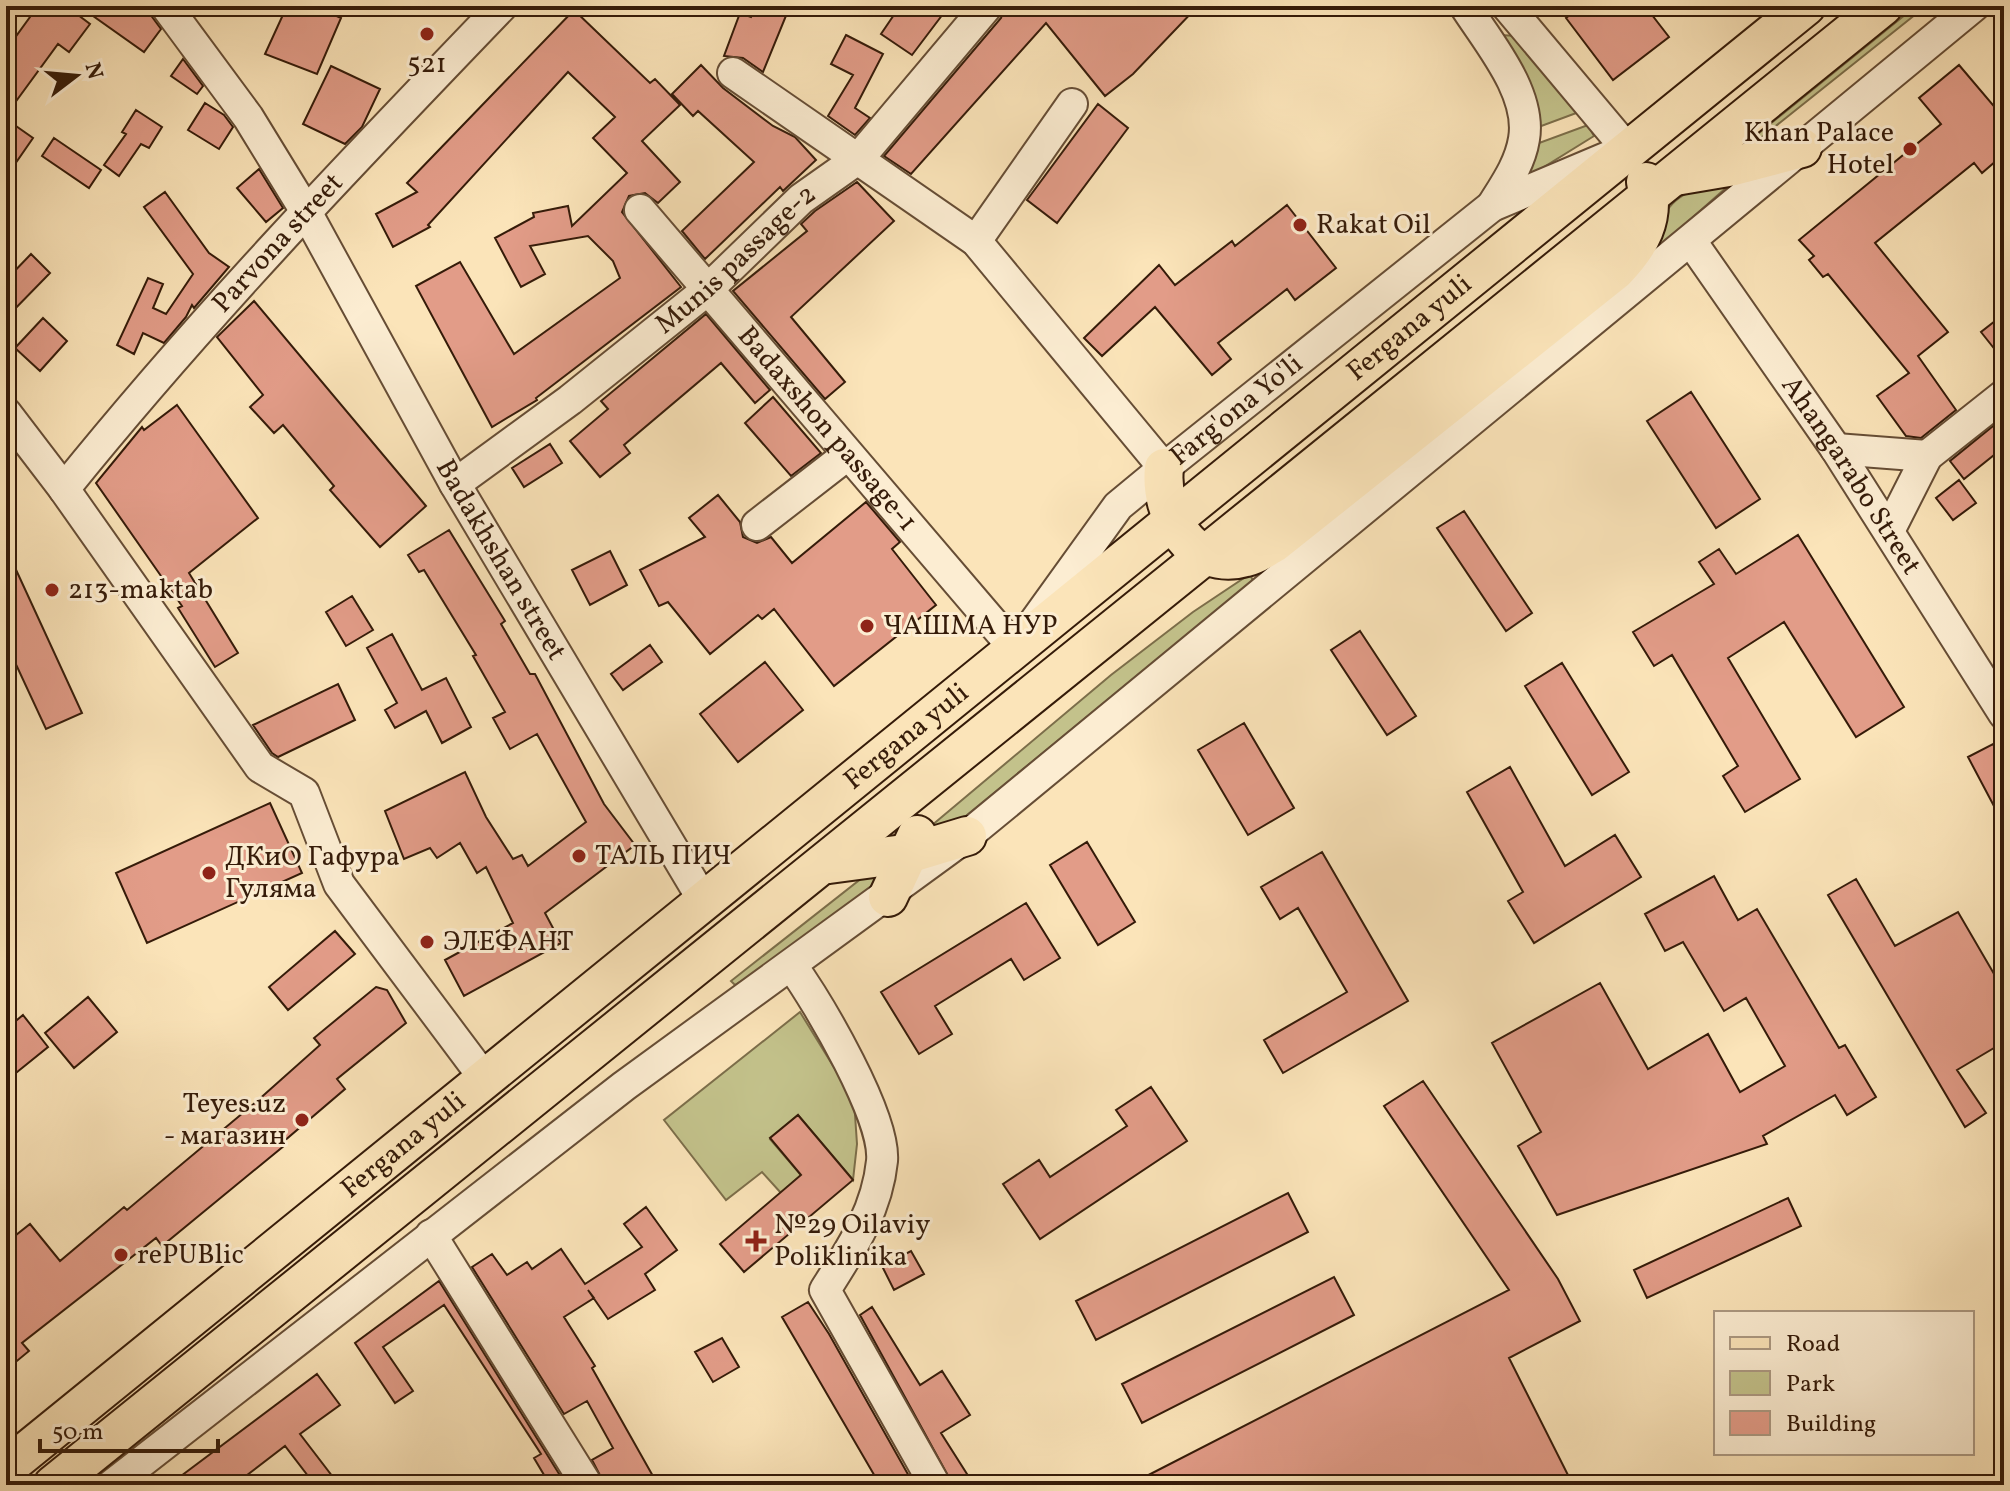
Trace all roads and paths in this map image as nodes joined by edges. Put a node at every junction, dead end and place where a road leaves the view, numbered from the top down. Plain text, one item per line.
1 (166, 6) edge
2 (502, 6) edge
3 (987, 6) edge
4 (1465, 6) edge
5 (1507, 6) edge
6 (1806, 6) edge
7 (1883, 6) edge
8 (1974, 6) edge
9 (733, 73) dead end
10 (1072, 104) dead end
11 (1802, 148) junction
12 (1627, 149) junction
13 (859, 158) junction
14 (1661, 186) junction
15 (1492, 206) junction
16 (305, 210) junction
17 (640, 210) dead end
18 (976, 241) junction
19 (1691, 241) junction
20 (1638, 267) junction
21 (706, 291) junction
22 (2004, 395) edge
23 (6, 413) edge
24 (1836, 449) junction
25 (846, 456) junction
26 (1927, 456) junction
27 (1164, 468) junction
28 (455, 484) junction
29 (64, 489) junction
30 (1171, 521) junction
31 (757, 525) dead end
32 (1889, 531) junction
33 (1204, 553) junction
34 (1015, 649) junction
35 (2004, 714) edge
36 (938, 775) junction
37 (967, 836) junction
38 (911, 853) junction
39 (826, 864) junction
40 (888, 897) junction
41 (705, 903) junction
42 (792, 966) junction
43 (485, 1079) junction
44 (431, 1235) junction
45 (6, 1468) edge
46 (53, 1485) edge
47 (112, 1485) edge
48 (587, 1485) edge
49 (935, 1485) edge

1 - 16 street, Badakhshan street
2 - 16 street, Parvona street
3 - 13 street, Munis passage-2
4 - 15 street
5 - 12 street
6 - 12 main road, Fergana yuli
7 - 14 main road, Fergana yuli
8 - 11 street
9 - 13 street
10 - 18 street
11 - 14 main road
11 - 19 street
12 - 14 main road
12 - 15 street
12 - 30 main road, Fergana yuli
13 - 18 street
13 - 21 street, Munis passage-2
14 - 20 main road
14 - 33 main road, Fergana yuli
15 - 27 street, Farg'ona Yo'li
16 - 28 street, Badakhshan street
16 - 29 street, Parvona street
17 - 21 street, Badaxshon passage-1
18 - 27 street
19 - 20 street
19 - 24 street, Ahangarabo Street
20 - 33 main road
20 - 37 street
21 - 25 street, Badaxshon passage-1
21 - 28 street, Munis passage-2
22 - 26 street
23 - 29 street
24 - 26 street
24 - 32 street, Ahangarabo Street
25 - 31 street
25 - 34 street, Badaxshon passage-1
26 - 32 street
27 - 30 main road
27 - 34 street, Farg'ona Yo'li
28 - 41 street, Badakhshan street
29 - 43 street
30 - 33 main road
30 - 34 main road, Fergana yuli
32 - 35 street, Ahangarabo Street
33 - 36 main road, Fergana yuli
34 - 41 main road, Fergana yuli
36 - 38 main road
36 - 39 main road, Fergana yuli
37 - 38 main road
37 - 40 street
38 - 39 main road
38 - 40 main road
39 - 46 main road, Fergana yuli
40 - 42 street
41 - 43 main road, Fergana yuli
42 - 44 street
42 - 49 street
43 - 45 main road, Fergana yuli
44 - 47 street
44 - 48 street

